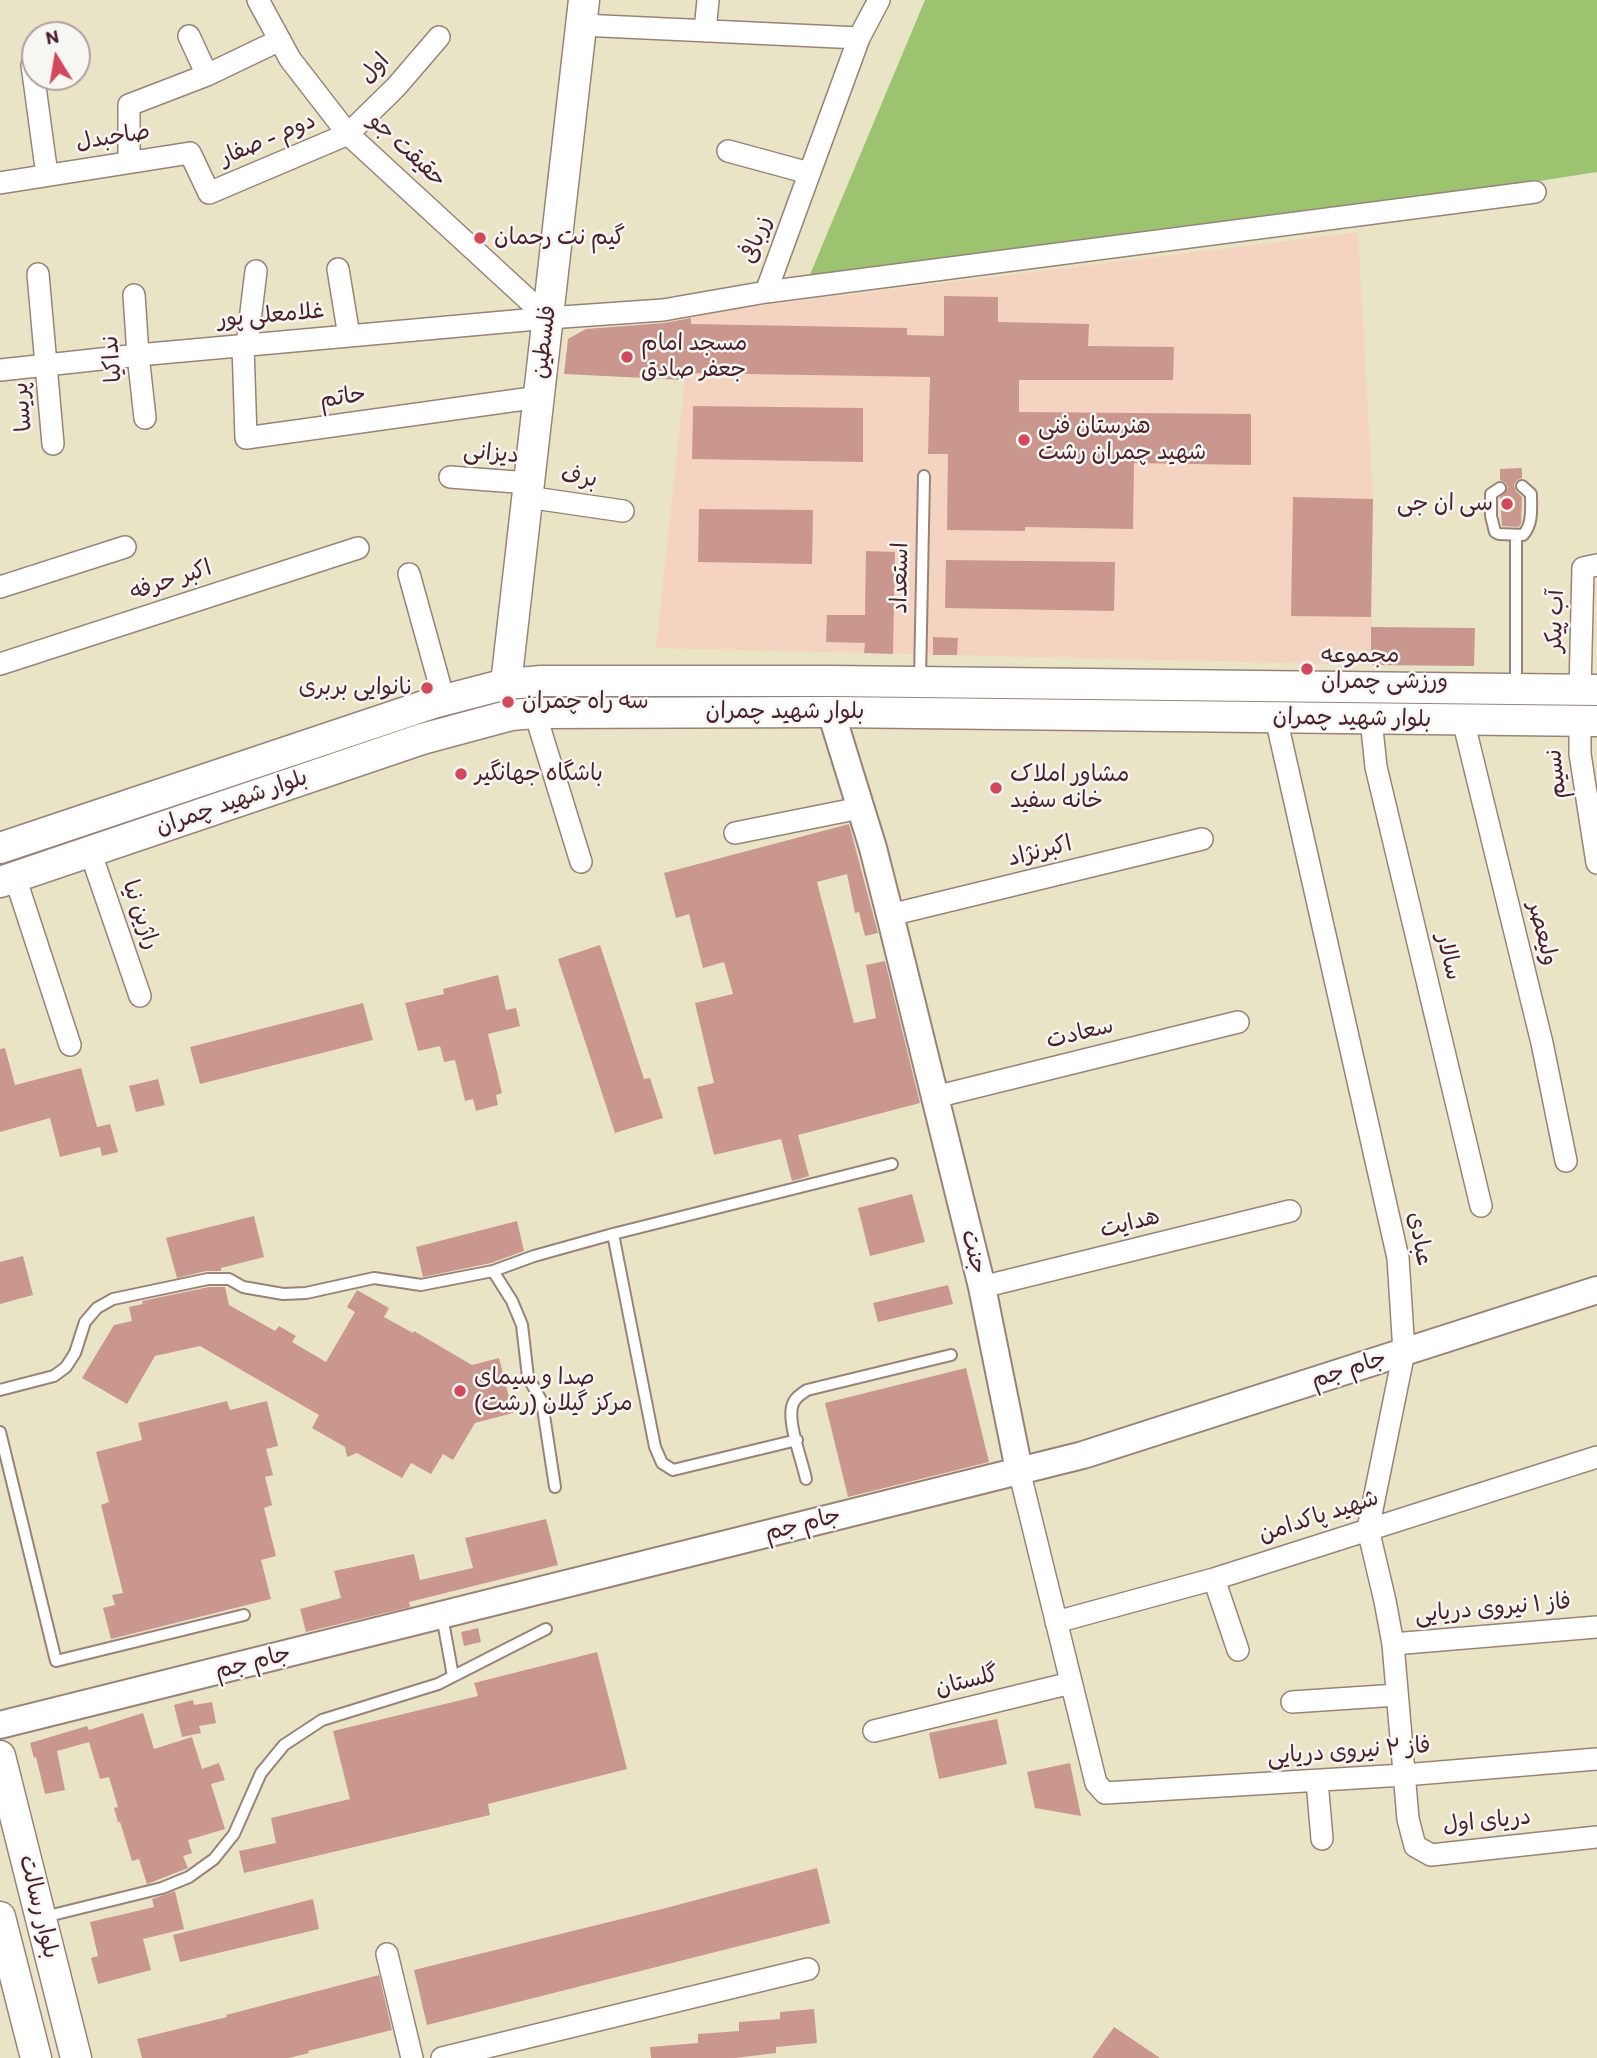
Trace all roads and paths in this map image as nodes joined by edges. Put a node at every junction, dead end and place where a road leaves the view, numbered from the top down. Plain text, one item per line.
1 (258, 0) edge
2 (708, 0) edge
3 (878, 0) edge
4 (582, 12) edge
5 (705, 31) junction
6 (188, 36) dead end
7 (439, 37) dead end
8 (859, 38) junction
9 (280, 40) junction
10 (207, 75) junction
11 (36, 91) edge
12 (348, 134) junction
13 (728, 151) dead end
14 (129, 163) junction
15 (809, 173) junction
16 (47, 175) junction
17 (0, 183) edge
18 (1535, 192) dead end
19 (209, 193) joint
20 (338, 269) dead end
21 (257, 271) dead end
22 (38, 274) dead end
23 (766, 292) junction
24 (134, 295) dead end
25 (548, 318) junction
26 (349, 336) junction
27 (245, 345) junction
28 (138, 355) junction
29 (46, 365) junction
30 (0, 370) edge
31 (539, 397) junction
32 (145, 418) dead end
33 (53, 444) dead end
34 (924, 476) dead end
35 (450, 477) dead end
36 (1522, 486) dead end
37 (1500, 488) dead end
38 (528, 490) junction
39 (623, 511) dead end
40 (1516, 536) junction
41 (125, 547) dead end
42 (358, 548) dead end
43 (1597, 565) edge
44 (409, 574) dead end
45 (0, 587) edge
46 (0, 663) edge
47 (830, 681) junction
48 (929, 682) junction
49 (506, 684) junction
50 (1464, 689) junction
51 (1516, 690) junction
52 (1589, 690) edge
53 (444, 700) junction
54 (831, 712) junction
55 (535, 713) junction
56 (937, 713) junction
57 (1276, 718) junction
58 (1371, 719) junction
59 (1463, 720) junction
60 (1516, 721) junction
61 (1589, 721) edge
62 (1591, 794) edge
63 (860, 808) junction
64 (735, 833) dead end
65 (1202, 839) dead end
66 (0, 848) edge
67 (90, 851) junction
68 (581, 862) dead end
69 (1597, 863) edge
70 (7, 879) edge
71 (890, 915) junction
72 (140, 996) dead end
73 (1238, 1022) dead end
74 (70, 1045) dead end
75 (935, 1097) junction
76 (1566, 1161) dead end
77 (892, 1164) dead end
78 (1481, 1206) dead end
79 (1290, 1211) dead end
80 (613, 1234) junction
81 (493, 1271) junction
82 (982, 1287) junction
83 (1597, 1290) edge
84 (1404, 1352) junction
85 (951, 1355) dead end
86 (0, 1390) edge
87 (0, 1432) edge
88 (797, 1440) junction
89 (1597, 1458) edge
90 (1018, 1470) junction
91 (806, 1479) dead end
92 (555, 1486) dead end
93 (1368, 1529) junction
94 (1214, 1579) junction
95 (244, 1615) dead end
96 (442, 1616) junction
97 (1056, 1622) junction
98 (1597, 1627) edge
99 (546, 1629) dead end
100 (1393, 1644) junction
101 (1238, 1650) dead end
102 (453, 1676) junction
103 (1071, 1683) junction
104 (1397, 1695) junction
105 (1292, 1702) dead end
106 (0, 1725) edge
107 (874, 1731) dead end
108 (0, 1756) edge
109 (1597, 1759) edge
110 (1404, 1775) junction
111 (1317, 1780) junction
112 (1105, 1793) joint
113 (1597, 1837) edge
114 (1322, 1839) dead end
115 (0, 1917) edge
116 (41, 1918) junction
117 (387, 1954) dead end
118 (808, 1969) dead end
119 (36, 2058) edge
120 (76, 2058) edge
121 (412, 2058) edge
122 (442, 2058) edge

1 - 9 street, حقیقت جو
2 - 5 street
3 - 8 street, زربافی
4 - 5 street
4 - 25 main road, فلسطین
5 - 8 street
6 - 10 street
7 - 12 street, اول
8 - 15 street, زربافی
9 - 10 street
9 - 12 street, حقیقت جو
10 - 14 street
11 - 16 street
12 - 19 street, دوم - صفار
12 - 25 street, حقیقت جو
13 - 15 street
14 - 16 street, صاحبدل
14 - 19 street, صاحبدل
15 - 23 street, زربافی
16 - 17 street, صاحبدل
18 - 23 street
20 - 26 street
21 - 27 street
22 - 29 street, پریسا
23 - 25 street, زربافی
24 - 28 street, نداکیا
25 - 26 street, غلامعلی پور
25 - 31 main road, فلسطین
26 - 27 street, غلامعلی پور
27 - 28 street, غلامعلی پور
27 - 31 street, حاتم
28 - 29 street, غلامعلی پور
28 - 32 street, نداکیا
29 - 30 street, غلامعلی پور
29 - 33 street, پریسا
31 - 38 main road, فلسطین
34 - 48 lane, استعداد
35 - 38 street, دیزانی
36 - 40 lane
37 - 40 lane
38 - 39 street, برف
38 - 49 main road, فلسطین
40 - 51 lane
41 - 45 street
42 - 46 street, اکبر حرفه
43 - 52 street, آب پیکر
44 - 53 street
47 - 48 main road, بلوار شهید چمران
47 - 49 main road, بلوار شهید چمران
47 - 54 main road
48 - 50 main road, بلوار شهید چمران
48 - 56 main road
49 - 53 main road, بلوار شهید چمران
50 - 51 main road, بلوار شهید چمران
50 - 59 main road
51 - 52 main road, بلوار شهید چمران
51 - 60 main road
52 - 61 main road
53 - 66 main road, بلوار شهید چمران
54 - 55 main road, بلوار شهید چمران
54 - 56 main road, بلوار شهید چمران
54 - 63 street, جنت
55 - 67 main road, بلوار شهید چمران
55 - 68 street
56 - 57 main road, بلوار شهید چمران
57 - 58 main road, بلوار شهید چمران
57 - 84 street, عبادی
58 - 59 main road, بلوار شهید چمران
58 - 78 street, سالار
59 - 60 main road, بلوار شهید چمران
59 - 76 street, ولیعصر
60 - 61 main road, بلوار شهید چمران
61 - 62 street, نسیم
62 - 69 street, نسیم
63 - 64 street
63 - 71 street, جنت
65 - 71 street, اکبرنژاد
67 - 70 main road, بلوار شهید چمران
67 - 72 street, راژین نیا
70 - 74 street
71 - 75 street, جنت
73 - 75 street, سعادت
75 - 82 street, جنت
77 - 80 lane
79 - 82 street, هدایت
80 - 81 lane
80 - 88 lane
81 - 86 lane
81 - 92 lane
82 - 90 street, جنت
83 - 84 street, جام جم
84 - 90 street, جام جم
84 - 93 street, عبادی
85 - 88 lane
87 - 95 lane
88 - 91 lane
89 - 93 street, شهید پاکدامن
90 - 96 street, جام جم
90 - 97 street, جنت
93 - 94 street, شهید پاکدامن
93 - 100 street, عبادی
94 - 97 street, شهید پاکدامن
94 - 101 street
96 - 102 lane
96 - 106 street, جام جم
97 - 103 street, جنت
98 - 100 street, فاز ۱ نیروی دریایی
99 - 102 lane
100 - 104 street, عبادی
102 - 116 lane
103 - 107 street, گلستان
103 - 112 street, جنت
104 - 105 street
104 - 110 street, عبادی
108 - 116 main road, بلوار رسالت
109 - 110 street, فاز ۲ نیروی دریایی
110 - 111 street, فاز ۲ نیروی دریایی
110 - 113 street, دریای اول
111 - 112 street, فاز ۲ نیروی دریایی
111 - 114 street
115 - 119 main road, بلوار رسالت
116 - 120 main road, بلوار رسالت
117 - 121 street
118 - 122 street

